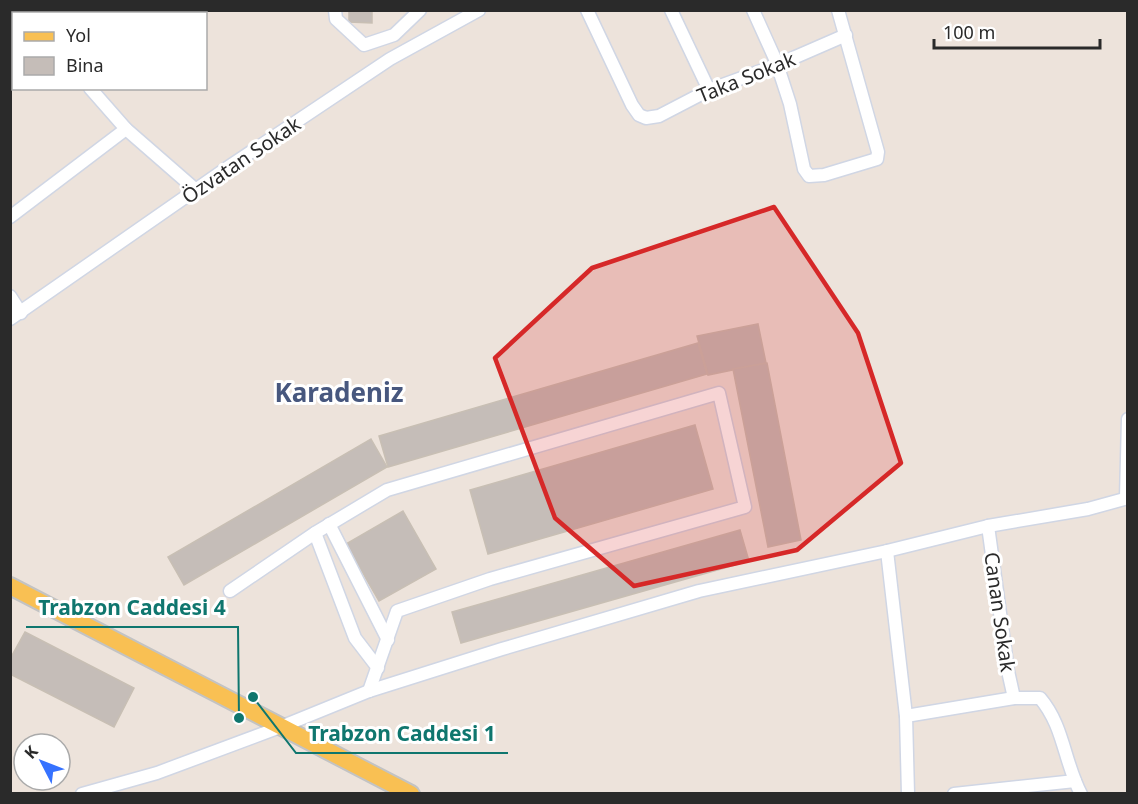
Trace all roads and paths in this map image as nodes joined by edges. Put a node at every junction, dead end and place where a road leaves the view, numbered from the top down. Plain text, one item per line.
1 (335, 10) edge
2 (420, 10) edge
3 (479, 10) edge
4 (587, 10) edge
5 (671, 10) edge
6 (753, 10) edge
7 (838, 10) edge
8 (458, 15) edge
9 (846, 35) junction
10 (777, 65) junction
11 (92, 90) edge
12 (709, 90) junction
13 (126, 129) junction
14 (196, 190) junction
15 (10, 217) edge
16 (10, 296) edge
17 (16, 316) edge
18 (1128, 419) edge
19 (1127, 498) edge
20 (329, 524) junction
21 (988, 526) junction
22 (315, 533) junction
23 (887, 551) junction
24 (10, 586) edge
25 (230, 591) dead end
26 (388, 640) junction
27 (378, 668) junction
28 (369, 691) junction
29 (1014, 698) junction
30 (906, 716) junction
31 (283, 726) junction
32 (1074, 781) junction
33 (82, 794) edge
34 (411, 794) edge
35 (908, 794) edge
36 (954, 794) edge
37 (1081, 794) edge

1 - 2 street
3 - 8 street, Özvatan Sokak
4 - 12 street, Taka Sokak
5 - 12 street
6 - 10 street
7 - 9 street
8 - 14 street, Özvatan Sokak
9 - 10 street, Taka Sokak
9 - 10 street
10 - 12 street, Taka Sokak
11 - 13 street
13 - 14 street
13 - 15 street
14 - 17 street, Özvatan Sokak
16 - 17 street
18 - 19 street
19 - 21 street
20 - 22 street
20 - 26 street
20 - 26 street
21 - 23 street
21 - 29 street, Canan Sokak
22 - 25 street
22 - 27 street
23 - 28 street
23 - 30 street
24 - 31 main road
26 - 27 street
27 - 28 street
28 - 31 street
29 - 30 street
29 - 32 street
30 - 35 street
31 - 33 street
31 - 34 main road
32 - 36 street
32 - 37 street

